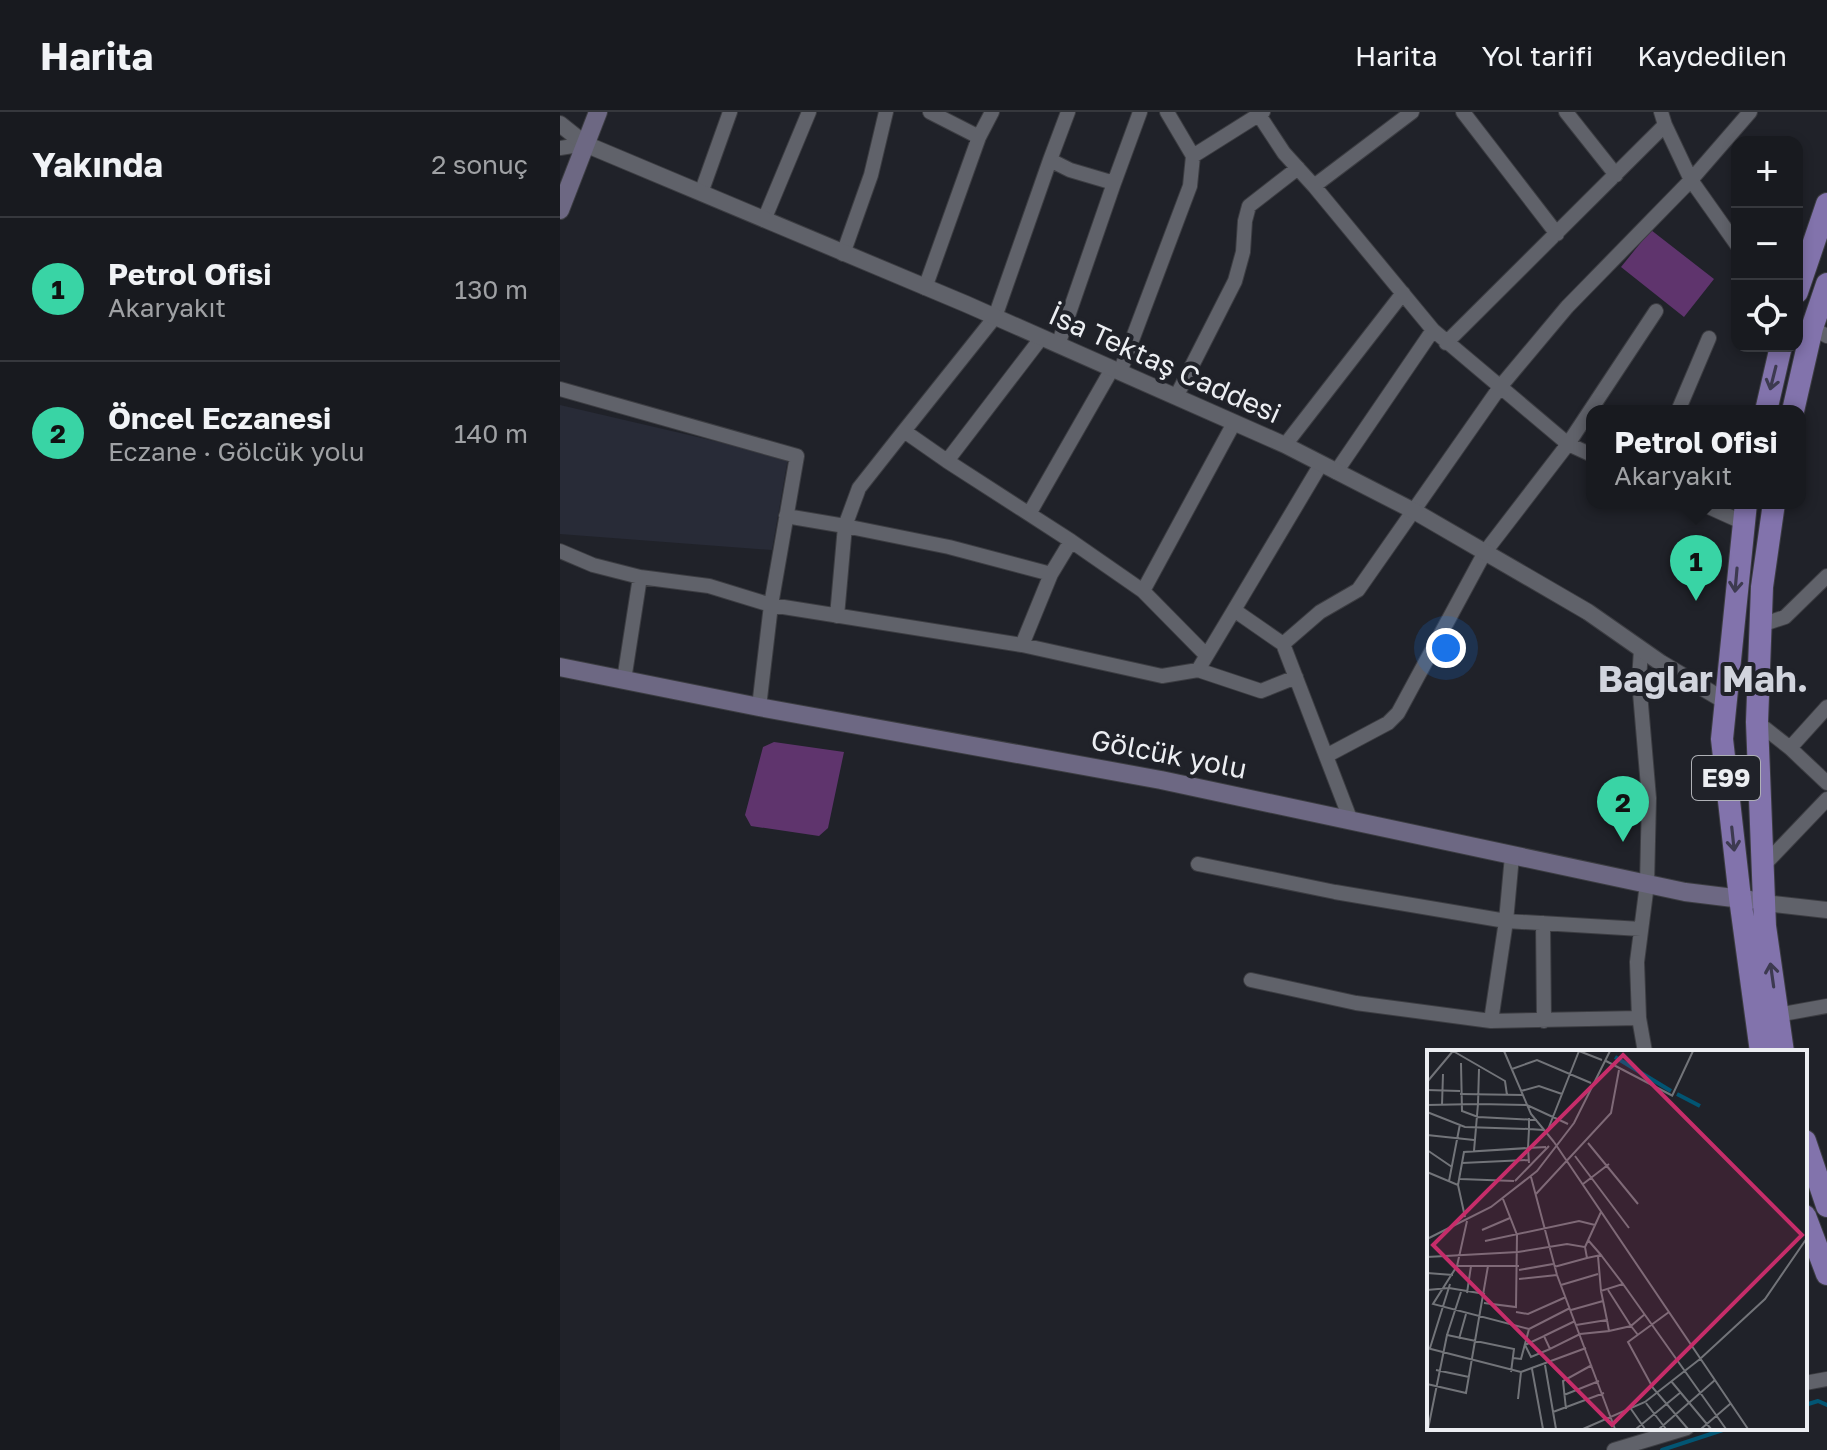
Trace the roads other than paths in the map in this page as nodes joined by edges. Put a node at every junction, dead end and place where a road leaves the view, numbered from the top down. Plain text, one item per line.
1 (598, 112) edge
2 (730, 112) edge
3 (809, 112) edge
4 (886, 112) edge
5 (930, 112) edge
6 (992, 112) edge
7 (1068, 112) edge
8 (1140, 112) edge
9 (1167, 112) edge
10 (1412, 112) edge
11 (1566, 112) edge
12 (1750, 112) edge
13 (1261, 113) edge
14 (1471, 115) edge
15 (1663, 118) edge
16 (560, 124) edge
17 (979, 137) junction
18 (585, 144) junction
19 (560, 148) edge
20 (1193, 156) junction
21 (1050, 160) junction
22 (1298, 168) junction
23 (1616, 175) junction
24 (1691, 180) junction
25 (1114, 183) junction
26 (1314, 186) junction
27 (701, 193) junction
28 (1827, 204) edge
29 (560, 210) edge
30 (764, 220) junction
31 (1557, 234) junction
32 (1731, 237) edge
33 (843, 254) junction
34 (1801, 280) edge
35 (1827, 284) edge
36 (925, 288) junction
37 (1403, 293) junction
38 (1656, 311) dead end
39 (995, 317) junction
40 (1433, 330) junction
41 (1819, 332) edge
42 (1042, 337) junction
43 (1709, 338) dead end
44 (1446, 343) junction
45 (1058, 345) junction
46 (1780, 352) edge
47 (1116, 371) junction
48 (1500, 387) junction
49 (560, 389) edge
50 (1176, 397) junction
51 (1594, 405) edge
52 (1681, 405) edge
53 (1767, 405) edge
54 (1795, 405) edge
55 (1586, 417) edge
56 (1234, 423) junction
57 (904, 431) junction
58 (1568, 444) junction
59 (1285, 445) junction
60 (1586, 452) edge
61 (947, 461) junction
62 (1329, 468) junction
63 (1773, 509) edge
64 (1414, 511) junction
65 (1744, 512) edge
66 (1029, 514) junction
67 (786, 516) junction
68 (845, 526) junction
69 (1071, 541) junction
70 (560, 551) edge
71 (1485, 552) junction
72 (1051, 574) junction
73 (1827, 576) edge
74 (640, 577) junction
75 (1143, 591) junction
76 (771, 605) junction
77 (1234, 610) junction
78 (837, 616) junction
79 (1761, 625) junction
80 (1283, 644) junction
81 (1022, 645) junction
82 (1641, 649) junction
83 (1206, 655) junction
84 (560, 667) edge
85 (1198, 670) junction
86 (1296, 677) junction
87 (624, 680) junction
88 (1725, 701) junction
89 (759, 707) junction
90 (1827, 707) edge
91 (1757, 722) junction
92 (1790, 748) junction
93 (1326, 756) junction
94 (1827, 783) edge
95 (1827, 799) edge
96 (1351, 821) junction
97 (1512, 856) junction
98 (1198, 864) dead end
99 (1764, 865) junction
100 (1647, 884) junction
101 (1740, 898) junction
102 (1765, 903) junction
103 (1825, 915) edge
104 (1506, 921) junction
105 (1543, 923) junction
106 (1641, 929) junction
107 (1251, 980) dead end
108 (1827, 1006) edge
109 (1777, 1015) junction
110 (1639, 1018) junction
111 (1491, 1021) junction
112 (1544, 1021) junction
113 (1645, 1050) edge
114 (1761, 1050) edge
115 (1783, 1050) edge
116 (1807, 1147) edge
117 (1827, 1206) edge
118 (1807, 1221) edge
119 (1827, 1274) edge
120 (1827, 1379) edge
121 (1807, 1383) edge
122 (1680, 1430) edge
123 (1614, 1450) edge

1 - 18 main road
2 - 27 street
3 - 30 street
4 - 33 street
5 - 17 street
6 - 17 street
7 - 21 street
8 - 25 street
9 - 20 street
10 - 26 street
11 - 23 street
12 - 24 street
13 - 20 street
13 - 22 street
14 - 31 street
15 - 23 street
15 - 24 street
16 - 18 street, İsa Tektaş Caddesi
17 - 36 street
18 - 19 street
18 - 27 street, İsa Tektaş Caddesi
18 - 29 main road
20 - 47 street
21 - 25 street
21 - 39 street
22 - 26 street
22 - 50 street
23 - 31 street
24 - 32 street
24 - 48 street
25 - 45 street
26 - 37 street
27 - 30 street, İsa Tektaş Caddesi
28 - 34 highway
30 - 33 street, İsa Tektaş Caddesi
31 - 44 street
33 - 36 street, İsa Tektaş Caddesi
35 - 41 highway
36 - 39 street, İsa Tektaş Caddesi
37 - 40 street
37 - 59 street
38 - 51 street
39 - 42 street, İsa Tektaş Caddesi
39 - 57 street
40 - 44 street
40 - 62 street
41 - 54 highway
42 - 45 street, İsa Tektaş Caddesi
42 - 61 street
43 - 52 street
44 - 48 street
45 - 47 street, İsa Tektaş Caddesi
46 -> 53 highway
47 - 50 street, İsa Tektaş Caddesi
47 - 66 street
48 - 58 street
48 - 64 street
49 - 67 street
50 - 56 street, İsa Tektaş Caddesi
55 - 58 street
56 - 59 street, İsa Tektaş Caddesi
56 - 75 street
57 - 61 street
57 - 68 street
58 - 60 street
58 - 71 street
59 - 62 street, İsa Tektaş Caddesi
61 - 66 street
62 - 64 street, İsa Tektaş Caddesi
62 - 77 street
63 - 79 highway, E99
64 - 71 street, İsa Tektaş Caddesi
64 - 80 street
65 -> 88 highway, E99
66 - 69 street
67 - 68 street
67 - 76 street
68 - 72 street
68 - 78 street
69 - 72 street
69 - 75 street
70 - 74 street
71 - 82 street, İsa Tektaş Caddesi
71 - 93 street
72 - 81 street
73 - 79 street
74 - 76 street
74 - 87 street
75 - 83 street
76 - 78 street
76 - 89 street
77 - 80 street
77 - 83 street
78 - 81 street
79 - 91 highway, E99
80 - 86 street
81 - 85 street
82 - 88 street, İsa Tektaş Caddesi
82 - 100 street
83 - 85 street
84 - 87 main road, Gölcük yolu
85 - 86 street
86 - 93 street
87 - 89 main road, Gölcük yolu
88 -> 101 highway, E99
89 - 96 main road, Gölcük yolu
90 - 92 street
91 - 92 street
91 - 99 highway, E99
92 - 94 street
93 - 96 street
95 - 99 street
96 - 97 main road, Gölcük yolu
97 - 100 main road, Gölcük yolu
97 - 104 street
98 - 104 street
99 - 102 highway, E99
100 - 101 main road, Gölcük yolu
100 - 106 street
101 - 102 main road, Gölcük yolu
101 - 114 highway, E99
102 - 103 street
109 -> 102 highway, E99
104 - 105 street
104 - 111 street
105 - 106 street
105 - 112 street
106 - 110 street
107 - 111 street
108 - 109 street
109 - 115 highway, E99
110 - 112 street
110 - 113 street
111 - 112 street
116 - 117 highway
118 - 119 highway
120 - 121 street
122 - 123 street

